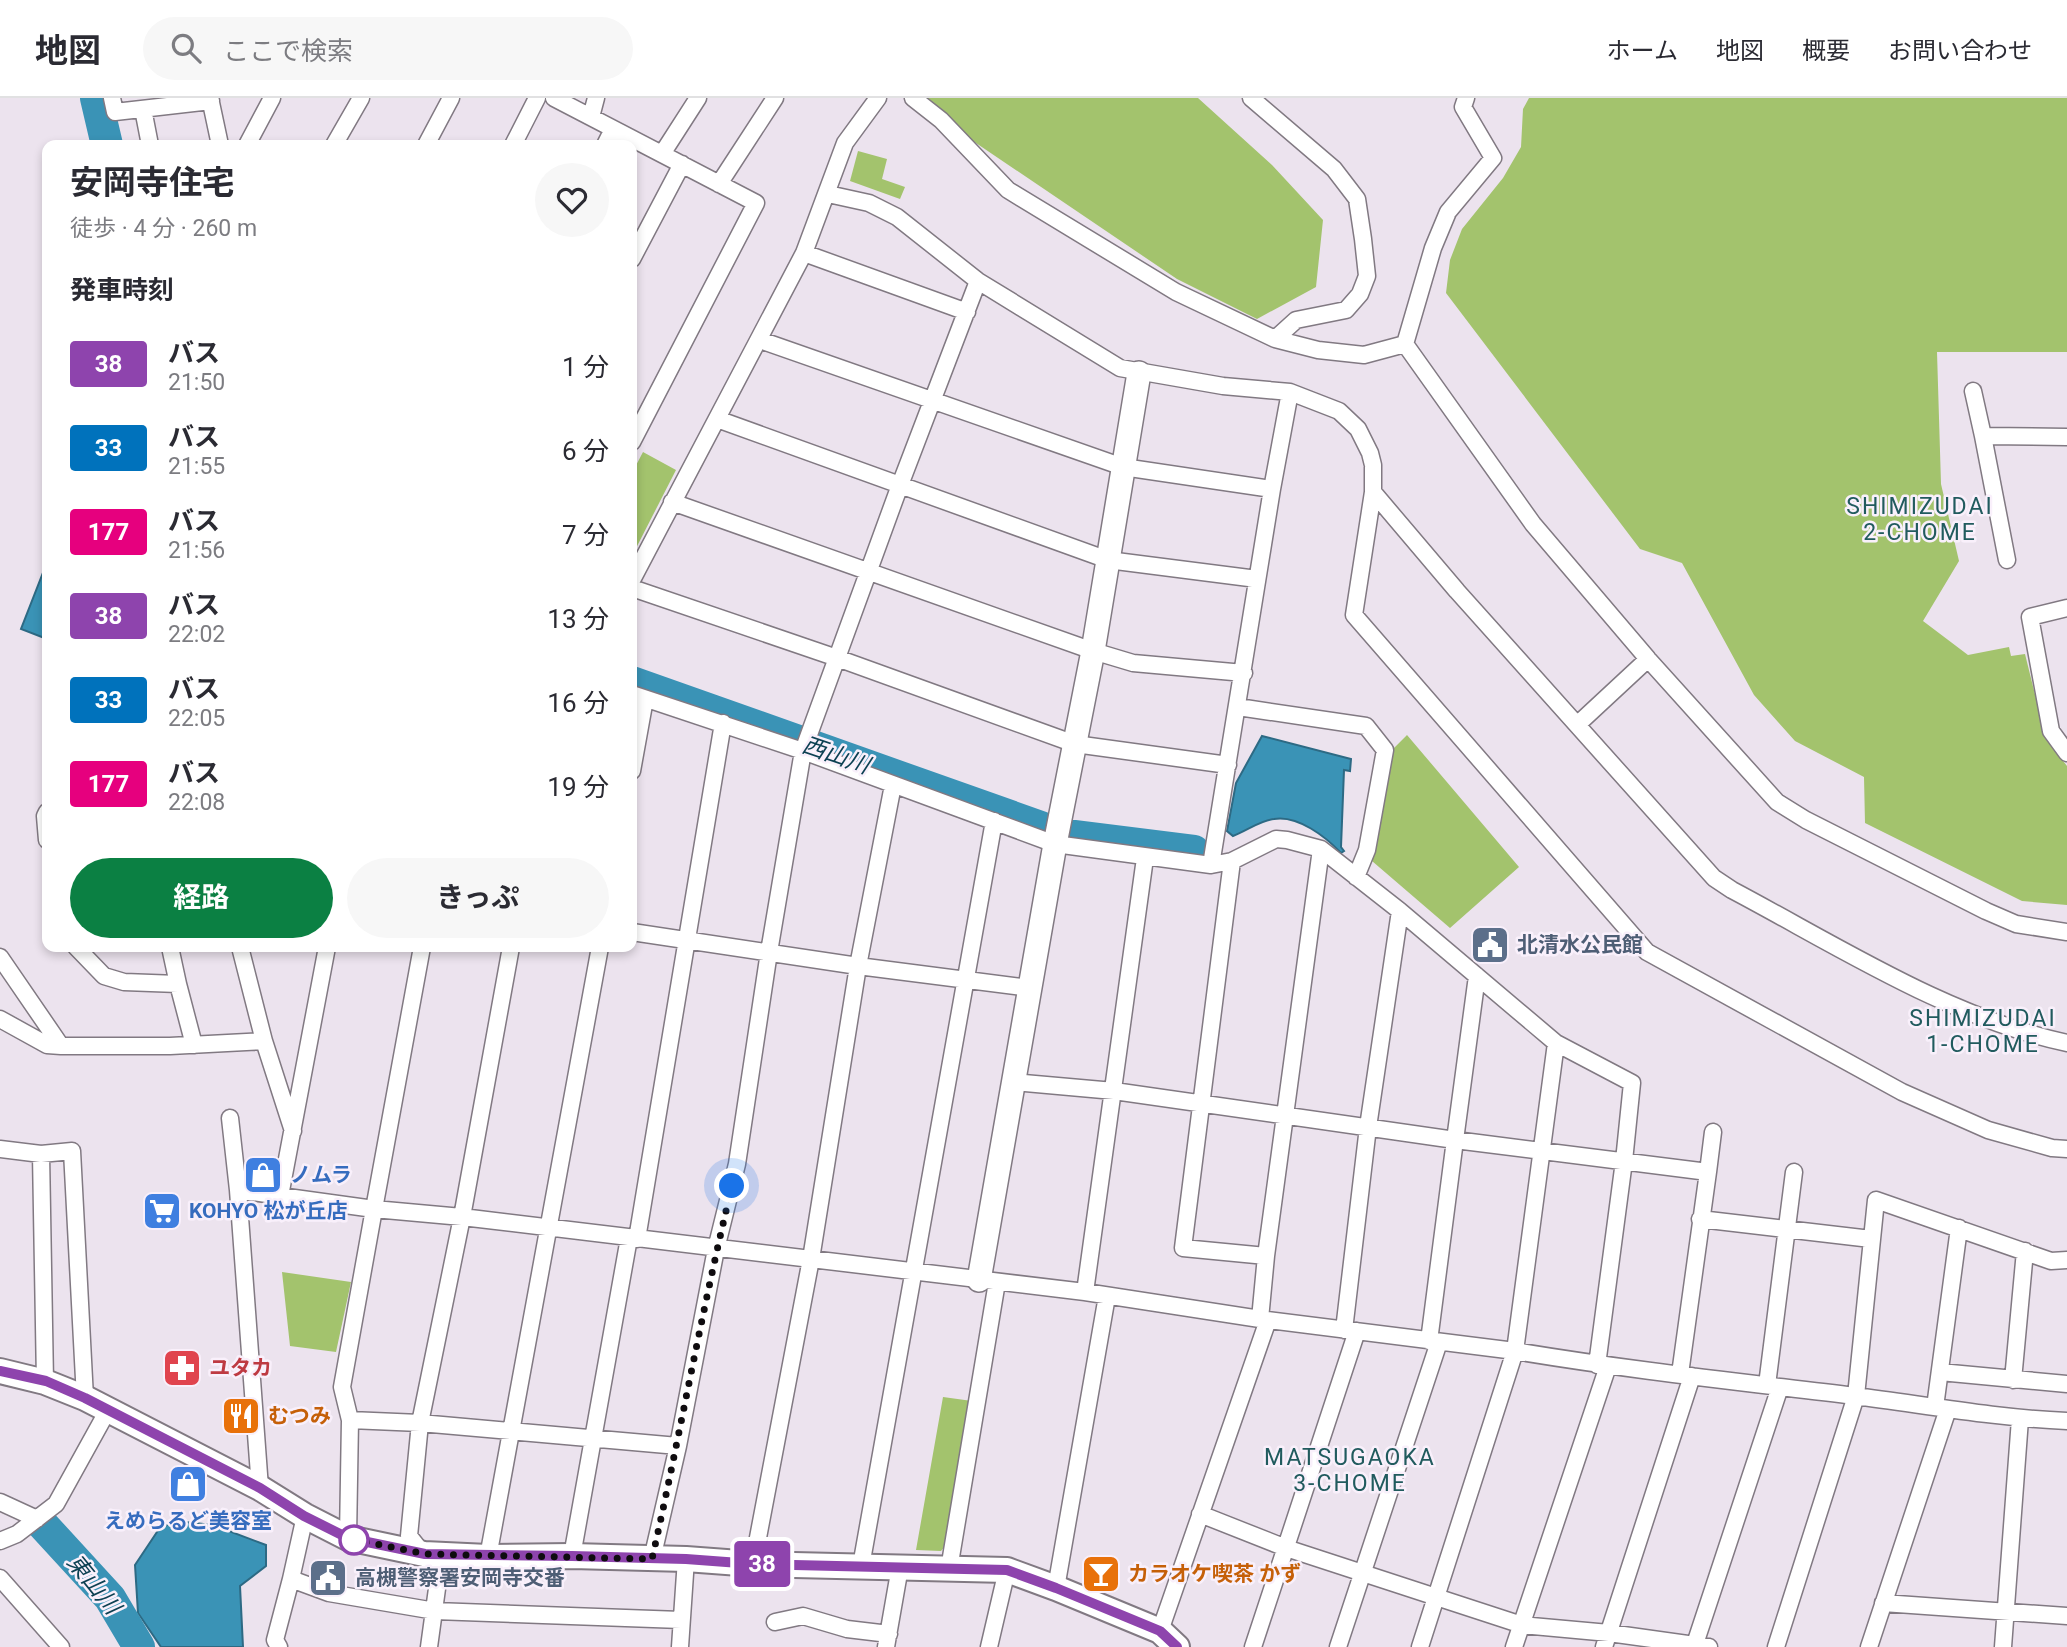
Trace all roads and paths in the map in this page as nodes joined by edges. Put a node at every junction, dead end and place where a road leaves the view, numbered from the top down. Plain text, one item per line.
1 (112, 98) edge
2 (272, 98) edge
3 (361, 98) edge
4 (451, 98) edge
5 (537, 98) edge
6 (554, 98) edge
7 (596, 98) edge
8 (698, 98) edge
9 (775, 98) edge
10 (877, 98) edge
11 (913, 98) edge
12 (1251, 98) edge
13 (1466, 98) edge
14 (210, 100) edge
15 (143, 109) junction
16 (592, 117) junction
17 (613, 129) junction
18 (149, 140) edge
19 (219, 140) edge
20 (250, 140) edge
21 (337, 140) edge
22 (429, 140) edge
23 (516, 140) edge
24 (608, 140) edge
25 (635, 140) edge
26 (637, 141) edge
27 (662, 154) junction
28 (682, 164) junction
29 (719, 184) junction
30 (828, 194) junction
31 (637, 250) edge
32 (804, 253) junction
33 (978, 281) junction
34 (967, 312) junction
35 (1275, 339) junction
36 (760, 340) junction
37 (1405, 344) junction
38 (1139, 373) junction
39 (1973, 391) dead end
40 (1290, 392) junction
41 (933, 401) junction
42 (717, 419) junction
43 (637, 432) edge
44 (1983, 436) junction
45 (2067, 437) edge
46 (1123, 467) junction
47 (900, 485) junction
48 (1272, 489) junction
49 (1373, 492) junction
50 (672, 502) junction
51 (1108, 560) junction
52 (2007, 560) dead end
53 (637, 570) edge
54 (869, 573) junction
55 (1257, 579) junction
56 (637, 590) edge
57 (2067, 608) edge
58 (1093, 651) junction
59 (837, 658) junction
60 (1648, 659) junction
61 (1244, 673) junction
62 (638, 696) edge
63 (1238, 707) junction
64 (723, 723) junction
65 (1578, 724) junction
66 (1074, 744) junction
67 (803, 751) junction
68 (2067, 753) edge
69 (1228, 765) junction
70 (893, 785) junction
71 (994, 821) junction
72 (1055, 844) junction
73 (1321, 849) junction
74 (1145, 858) junction
75 (1232, 861) junction
76 (1211, 865) junction
77 (1356, 877) junction
78 (1400, 911) junction
79 (2067, 932) edge
80 (637, 933) edge
81 (689, 940) junction
82 (81, 952) edge
83 (171, 952) edge
84 (241, 952) edge
85 (326, 952) edge
86 (421, 952) edge
87 (510, 952) edge
88 (599, 952) edge
89 (769, 952) junction
90 (0, 957) edge
91 (858, 966) junction
92 (1477, 976) junction
93 (964, 978) junction
94 (178, 984) junction
95 (1030, 988) junction
96 (0, 1019) edge
97 (264, 1041) junction
98 (1556, 1043) junction
99 (2067, 1043) edge
100 (194, 1045) junction
101 (61, 1046) junction
102 (1013, 1082) junction
103 (1114, 1091) junction
104 (1200, 1104) junction
105 (1285, 1115) junction
106 (230, 1118) dead end
107 (1368, 1127) junction
108 (1713, 1132) dead end
109 (293, 1133) junction
110 (1455, 1140) junction
111 (0, 1149) edge
112 (2067, 1149) edge
113 (1541, 1151) junction
114 (41, 1154) junction
115 (1624, 1161) junction
116 (1708, 1172) junction
117 (1794, 1172) dead end
118 (238, 1190) junction
119 (280, 1196) junction
120 (374, 1209) junction
121 (462, 1217) junction
122 (1700, 1219) junction
123 (546, 1228) junction
124 (1959, 1228) junction
125 (1785, 1230) junction
126 (633, 1239) junction
127 (1871, 1239) junction
128 (716, 1250) junction
129 (2025, 1251) junction
130 (1266, 1256) junction
131 (811, 1259) junction
132 (2067, 1260) edge
133 (913, 1272) junction
134 (988, 1281) junction
135 (1085, 1292) junction
136 (1107, 1296) junction
137 (1264, 1320) junction
138 (1351, 1331) junction
139 (1434, 1341) junction
140 (1515, 1351) junction
141 (1602, 1366) junction
142 (0, 1371) edge
143 (1940, 1371) junction
144 (1686, 1375) junction
145 (2013, 1380) junction
146 (46, 1381) junction
147 (2067, 1384) edge
148 (1773, 1386) junction
149 (1856, 1396) junction
150 (85, 1398) junction
151 (1941, 1408) junction
152 (108, 1410) junction
153 (2020, 1419) junction
154 (350, 1420) junction
155 (2067, 1421) edge
156 (420, 1423) junction
157 (512, 1432) junction
158 (593, 1439) junction
159 (678, 1446) junction
160 (260, 1488) junction
161 (0, 1502) edge
162 (1200, 1514) junction
163 (304, 1516) junction
164 (37, 1519) junction
165 (348, 1538) junction
166 (0, 1541) edge
167 (1286, 1548) junction
168 (425, 1554) junction
169 (572, 1556) junction
170 (488, 1557) junction
171 (652, 1559) junction
172 (686, 1559) junction
173 (753, 1564) junction
174 (861, 1566) junction
175 (900, 1567) junction
176 (949, 1569) junction
177 (1007, 1570) junction
178 (1363, 1574) junction
179 (0, 1578) edge
180 (291, 1579) junction
181 (1056, 1588) junction
182 (1437, 1596) junction
183 (1883, 1603) junction
184 (435, 1611) junction
185 (2006, 1611) junction
186 (2067, 1616) edge
187 (681, 1620) junction
188 (775, 1622) dead end
189 (1522, 1625) junction
190 (1169, 1639) edge
191 (888, 1640) edge
192 (1606, 1640) edge
193 (1699, 1646) edge
194 (61, 1647) edge
195 (279, 1647) edge
196 (429, 1647) edge
197 (680, 1647) edge
198 (989, 1647) edge
199 (1253, 1647) edge
200 (1338, 1647) edge
201 (1420, 1647) edge
202 (1514, 1647) edge
203 (1776, 1647) edge
204 (1869, 1647) edge
205 (2003, 1647) edge

1 - 15 street
2 - 20 street
3 - 21 street
4 - 22 street
5 - 23 street
6 - 16 street
7 - 16 street
8 - 27 street
9 - 29 street
10 - 30 street
11 - 35 street
12 - 35 street
13 - 37 street
14 - 15 street
14 - 19 street
15 - 18 street
16 - 17 street
17 - 24 street
17 - 25 street
26 - 27 street
27 - 28 street
28 - 29 street
28 - 31 street
29 - 43 street
30 - 32 street
30 - 33 street
32 - 34 street
32 - 36 street
33 - 34 street
33 - 38 street
34 - 41 street
35 - 37 street
36 - 41 street
36 - 42 street
37 - 60 street
38 - 40 street
38 - 46 street
39 - 44 street
40 - 48 street
40 - 49 street
41 - 46 street
41 - 47 street
42 - 47 street
42 - 50 street
44 - 45 street
44 - 52 street
46 - 48 street
46 - 51 street
47 - 51 street
47 - 54 street
48 - 55 street
49 - 65 street
49 - 112 street
50 - 53 street
50 - 54 street
51 - 55 street
51 - 58 street
54 - 58 street
54 - 59 street
55 - 61 street
56 - 59 street
57 - 68 street
58 - 61 street
58 - 66 street
59 - 66 street
59 - 67 street
60 - 65 street
60 - 79 street
61 - 63 street
62 - 64 street
63 - 69 street
63 - 77 street
64 - 67 street
64 - 81 street
65 - 99 street
66 - 69 street
66 - 72 street
67 - 70 street
67 - 89 street
69 - 76 street
70 - 71 street
70 - 91 street
71 - 72 street
71 - 93 street
72 - 74 street
72 - 95 street
73 - 75 street
73 - 77 street
73 - 105 street
74 - 76 street
74 - 103 street
75 - 76 street
75 - 104 street
77 - 78 street
78 - 92 street
78 - 107 street
80 - 81 street
81 - 89 street
81 - 126 street
82 - 94 street
83 - 94 street
84 - 97 street
85 - 109 street
86 - 120 street
87 - 121 street
88 - 123 street
89 - 91 street
89 - 128 street
90 - 101 street
91 - 93 street
91 - 131 street
92 - 98 street
92 - 110 street
93 - 95 street
93 - 133 street
94 - 100 street
95 - 102 street
96 - 101 street
97 - 100 street
97 - 109 street
98 - 113 street
98 - 115 street
100 - 101 street
102 - 103 street
102 - 134 street
103 - 104 street
103 - 135 street
104 - 105 street
104 - 130 street
105 - 107 street
105 - 130 street
106 - 118 street
107 - 110 street
107 - 138 street
108 - 116 street
109 - 119 street
110 - 113 street
110 - 139 street
111 - 114 street
113 - 115 street
113 - 140 street
114 - 146 street
114 - 150 street
115 - 116 street
115 - 141 street
116 - 122 street
117 - 125 street
118 - 119 street
118 - 160 street
119 - 120 street
120 - 121 street
120 - 154 street
121 - 123 street
121 - 156 street
122 - 125 street
122 - 144 street
123 - 126 street
123 - 157 street
124 - 127 street
124 - 129 street
124 - 143 street
125 - 127 street
125 - 148 street
126 - 128 street
126 - 158 street
127 - 149 street
128 - 131 street
128 - 159 street
129 - 132 street
129 - 145 street
130 - 137 street
131 - 133 street
131 - 173 street
133 - 134 street
133 - 174 street
134 - 135 street
134 - 176 street
135 - 136 street
136 - 137 street
136 - 181 street
137 - 138 street
137 - 162 street
138 - 139 street
138 - 167 street
139 - 140 street
139 - 178 street
140 - 141 street
140 - 182 street
141 - 144 street
141 - 189 street
142 - 146 main road
143 - 145 street
143 - 151 street
144 - 148 street
144 - 192 street
145 - 147 street
146 - 150 main road
148 - 149 street
148 - 193 street
149 - 151 street
149 - 203 street
150 - 152 main road
151 - 153 street
151 - 183 street
152 - 160 main road
152 - 164 street
153 - 155 street
153 - 185 street
154 - 156 street
154 - 165 street
156 - 157 street
156 - 168 street
157 - 158 street
157 - 170 street
158 - 159 street
158 - 169 street
159 - 171 street
160 - 163 main road
161 - 164 street
162 - 167 street
162 - 190 street
163 - 165 main road
163 - 180 street
164 - 166 street
165 - 168 main road
167 - 178 street
167 - 199 street
168 - 170 main road
168 - 184 street
169 - 170 main road
169 - 171 main road
171 - 172 main road
172 - 173 main road
172 - 187 street
173 - 174 main road
174 - 175 main road
175 - 176 main road
175 - 191 street
176 - 177 main road
177 - 181 main road
177 - 198 street
178 - 182 street
178 - 200 street
179 - 194 street
180 - 184 street
180 - 195 street
181 - 190 main road
182 - 189 street
182 - 201 street
183 - 185 street
183 - 204 street
184 - 187 street
184 - 196 street
185 - 186 street
185 - 205 street
187 - 197 street
188 - 191 street
189 - 192 street
189 - 202 street
192 - 193 street

